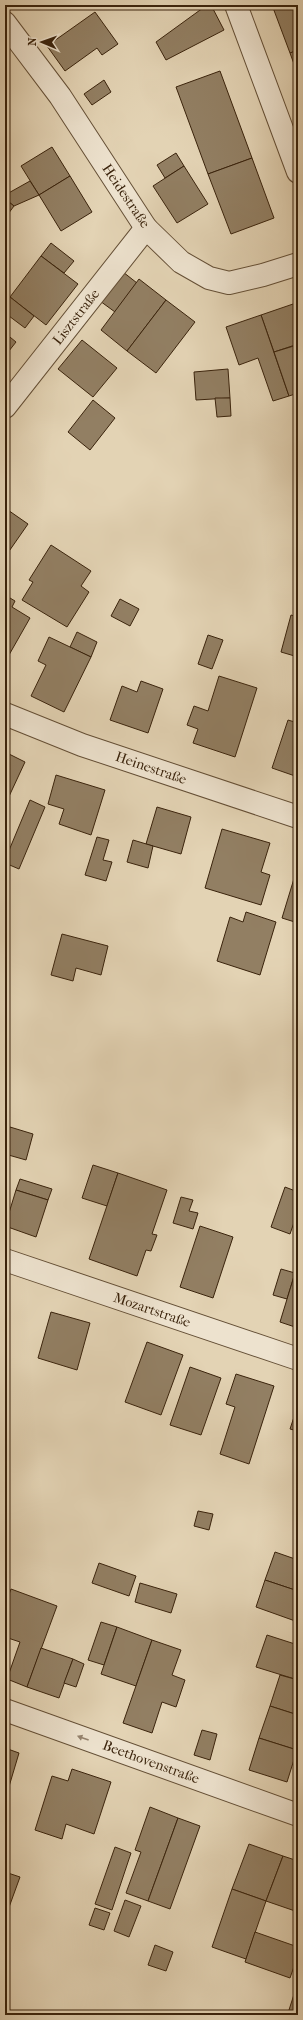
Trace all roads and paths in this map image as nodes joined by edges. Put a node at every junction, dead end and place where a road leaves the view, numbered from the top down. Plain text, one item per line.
1 (236, 5) edge
2 (5, 23) edge
3 (298, 172) edge
4 (146, 228) junction
5 (298, 264) edge
6 (5, 407) edge
7 (5, 714) edge
8 (298, 817) edge
9 (5, 1260) edge
10 (298, 1359) edge
11 (5, 1710) edge
12 (298, 1815) edge

1 - 3 street
2 - 4 street, Heidestraße
4 - 5 street, Heidestraße
4 - 6 street, Lisztstraße
7 - 8 street, Heinestraße
9 - 10 street, Mozartstraße
12 -> 11 street, Beethovenstraße

